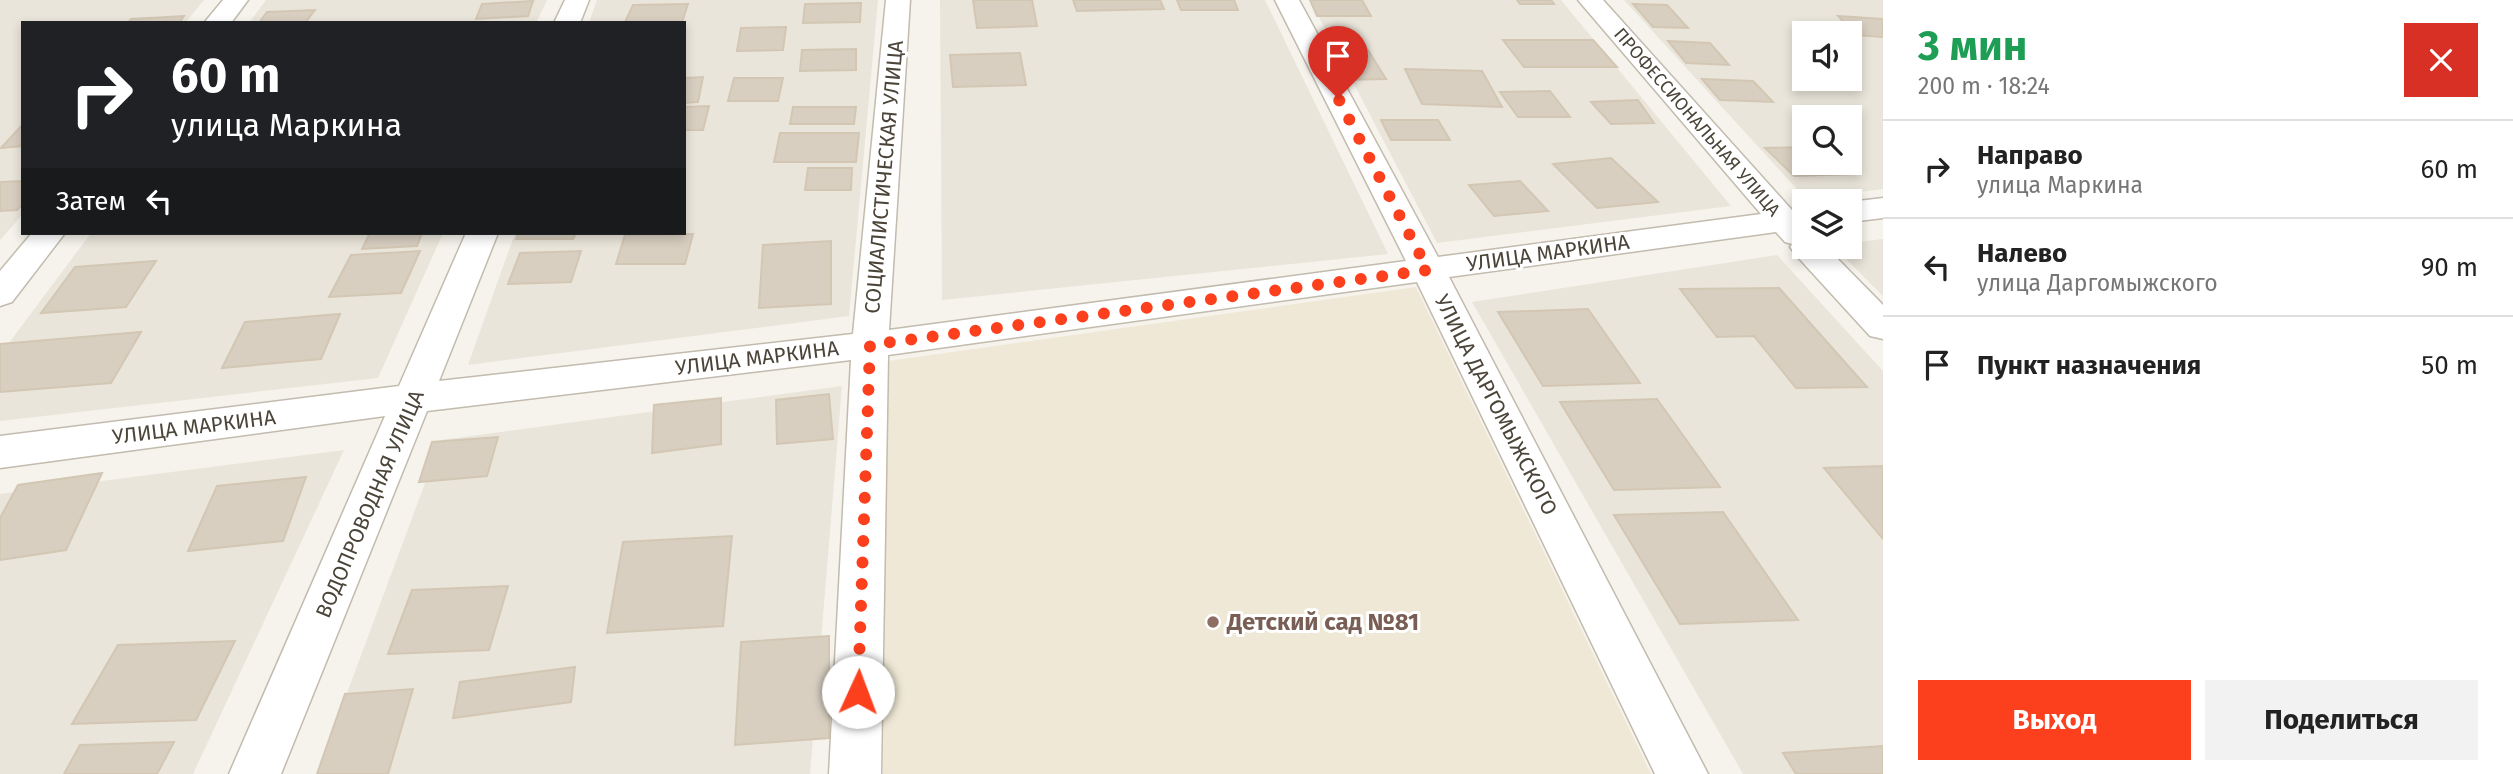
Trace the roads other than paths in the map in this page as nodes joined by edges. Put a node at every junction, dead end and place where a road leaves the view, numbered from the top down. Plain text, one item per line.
1 (236, 0) edge
2 (577, 0) edge
3 (898, 0) edge
4 (1287, 0) edge
5 (1590, 0) edge
6 (219, 21) edge
7 (568, 21) edge
8 (1883, 208) edge
9 (1862, 211) edge
10 (1792, 223) edge
11 (1792, 233) edge
12 (47, 235) edge
13 (481, 235) edge
14 (1824, 259) edge
15 (1428, 270) junction
16 (0, 294) edge
17 (1883, 327) edge
18 (870, 345) junction
19 (415, 398) junction
20 (0, 452) edge
21 (255, 774) edge
22 (855, 774) edge
23 (1682, 774) edge

1 - 6 street
2 - 7 street
3 - 18 street, СОЦИАЛИСТИЧЕСКАЯ УЛИЦА
4 - 15 street, УЛИЦА ДАРГОМЫЖСКОГО
5 - 10 street, ПРОФЕССИОНАЛЬНАЯ УЛИЦА
8 - 9 street
11 - 15 street, УЛИЦА МАРКИНА
12 - 16 street
13 - 19 street, ВОДОПРОВОДНАЯ УЛИЦА
14 - 17 street, ПРОФЕССИОНАЛЬНАЯ УЛИЦА
15 - 18 street, УЛИЦА МАРКИНА
15 - 23 street, УЛИЦА ДАРГОМЫЖСКОГО
18 - 19 street, УЛИЦА МАРКИНА
18 - 22 street, СОЦИАЛИСТИЧЕСКАЯ УЛИЦА
19 - 20 street, УЛИЦА МАРКИНА
19 - 21 street, ВОДОПРОВОДНАЯ УЛИЦА

